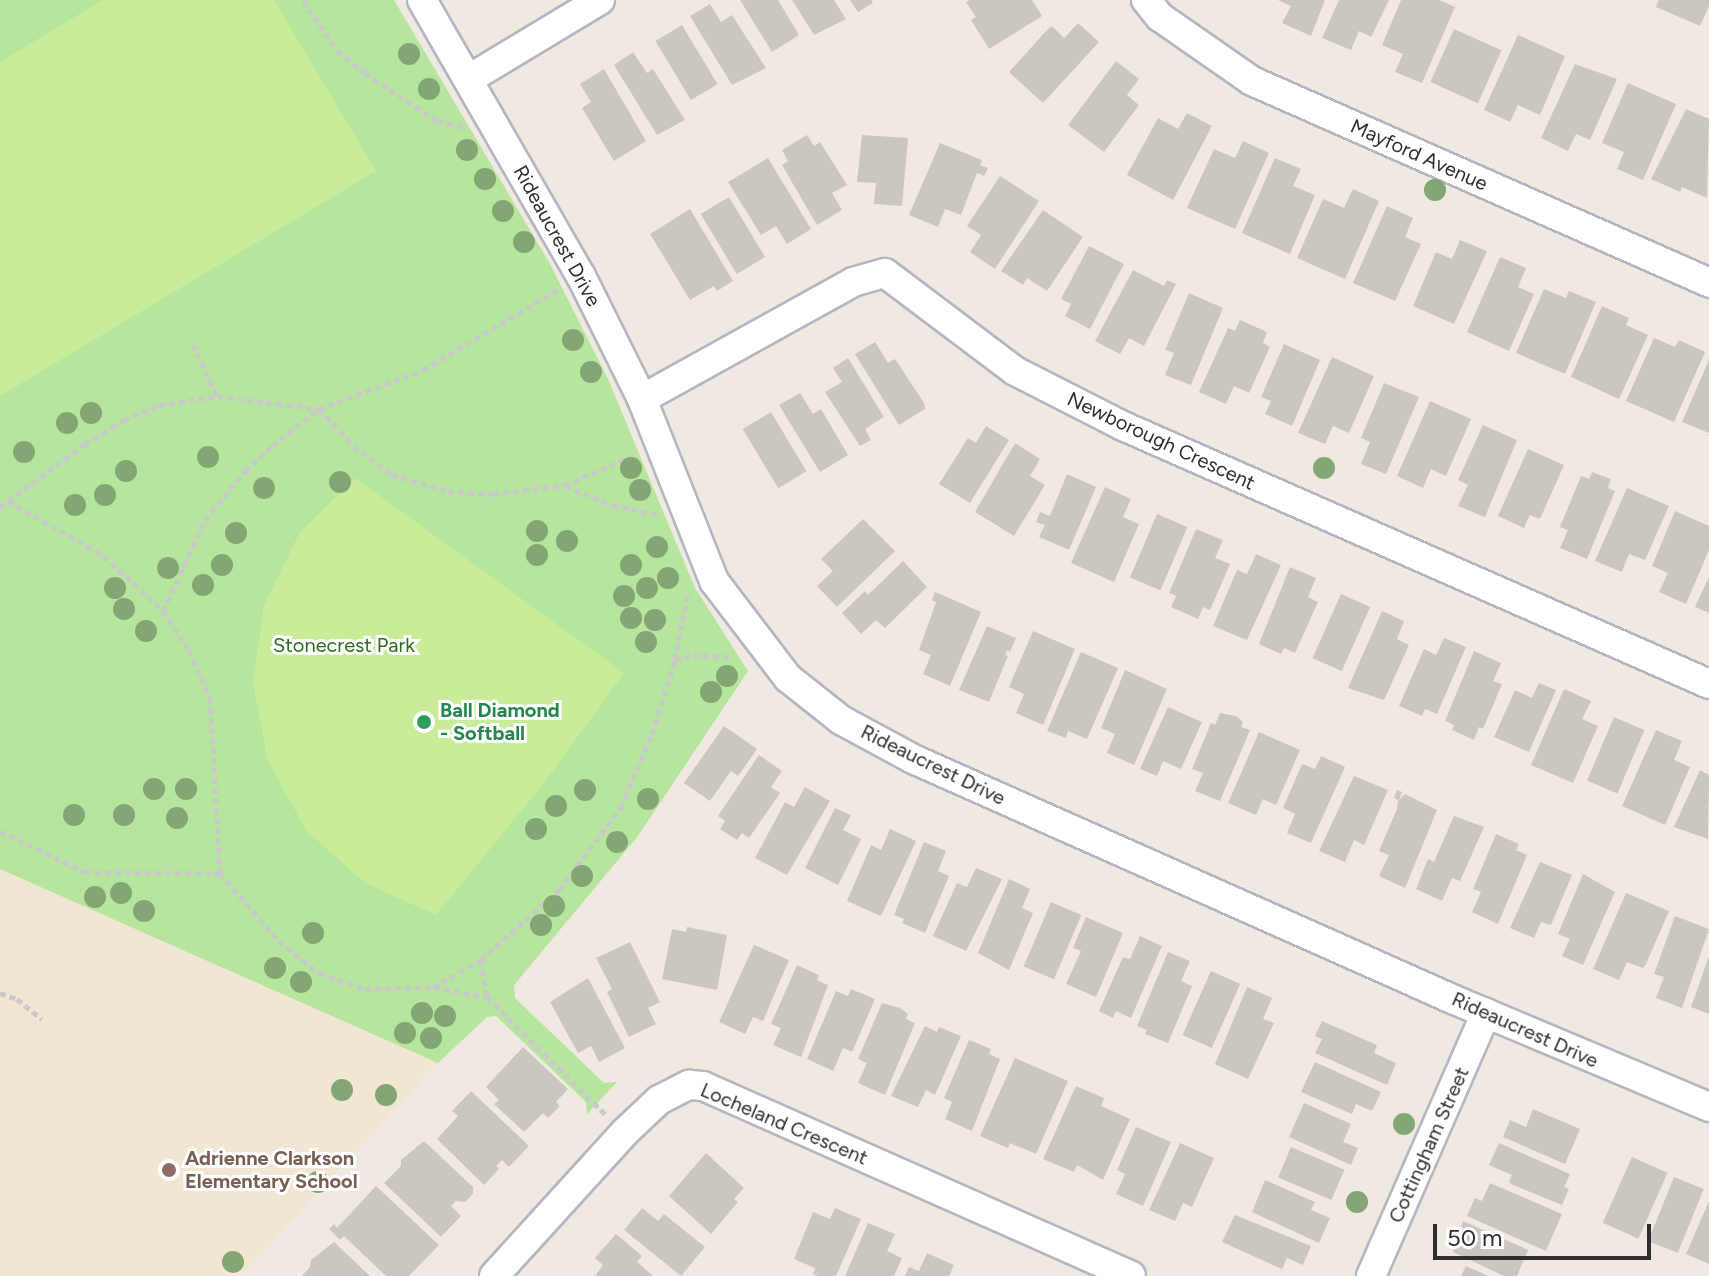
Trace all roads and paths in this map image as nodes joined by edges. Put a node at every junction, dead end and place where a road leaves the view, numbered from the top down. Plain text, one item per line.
1 (303, 0) edge
2 (422, 0) edge
3 (600, 0) edge
4 (1146, 0) edge
5 (469, 79) junction
6 (494, 123) junction
7 (581, 276) junction
8 (1709, 283) edge
9 (193, 344) dead end
10 (217, 396) junction
11 (642, 399) junction
12 (319, 409) junction
13 (660, 444) junction
14 (564, 485) junction
15 (8, 501) junction
16 (0, 507) edge
17 (663, 516) dead end
18 (705, 561) junction
19 (163, 611) junction
20 (732, 657) dead end
21 (675, 660) junction
22 (1709, 684) edge
23 (0, 831) edge
24 (220, 873) junction
25 (481, 960) junction
26 (433, 987) junction
27 (0, 993) edge
28 (487, 997) junction
29 (1486, 1013) junction
30 (42, 1019) dead end
31 (1709, 1107) edge
32 (625, 1132) junction
33 (1083, 1267) edge
34 (494, 1276) edge
35 (1131, 1276) edge
36 (1371, 1276) edge

1 - 6 path
2 - 5 street, Rideaucrest Drive
3 - 5 street
4 - 8 street, Mayford Avenue
5 - 6 street, Rideaucrest Drive
6 - 7 street, Rideaucrest Drive
7 - 11 street, Rideaucrest Drive
7 - 12 path
9 - 10 path
10 - 12 path
10 - 15 path
11 - 13 street, Rideaucrest Drive
11 - 22 street, Newborough Crescent
12 - 14 path
12 - 19 path
13 - 14 path
13 - 18 street, Rideaucrest Drive
14 - 17 path
15 - 16 path
15 - 19 path
18 - 21 path
18 - 29 street, Rideaucrest Drive
19 - 24 path
20 - 21 path
21 - 25 path
23 - 24 path
24 - 26 path
25 - 26 path
25 - 28 path
26 - 28 path
27 - 30 path
28 - 32 path
29 - 31 street, Rideaucrest Drive
29 - 36 street, Cottingham Street
32 - 33 street, Locheland Crescent
32 - 34 street, Locheland Crescent
33 - 35 street, Locheland Crescent

